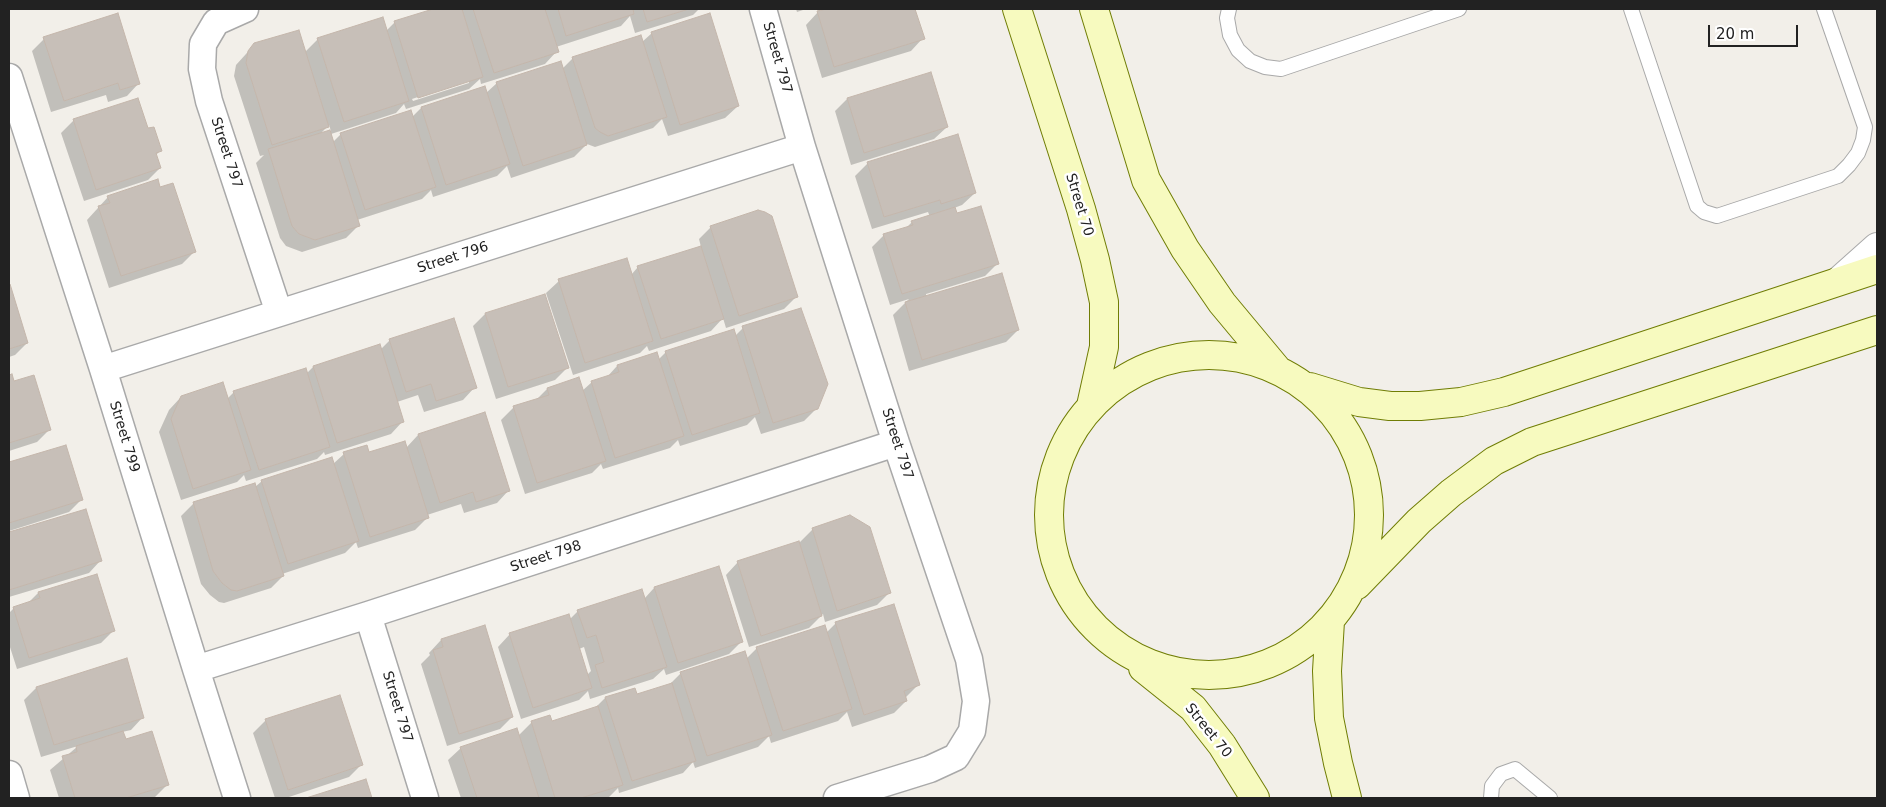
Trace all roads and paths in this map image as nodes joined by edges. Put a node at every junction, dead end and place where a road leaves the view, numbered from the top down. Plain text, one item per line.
1 (244, 9) edge
2 (762, 9) edge
3 (1018, 9) edge
4 (1094, 9) edge
5 (1229, 9) edge
6 (1459, 9) edge
7 (1631, 9) edge
8 (1824, 9) edge
9 (9, 77) edge
10 (802, 147) junction
11 (1877, 247) edge
12 (1877, 269) edge
13 (1840, 280) junction
14 (279, 313) junction
15 (1877, 330) edge
16 (1877, 344) edge
17 (1825, 346) junction
18 (1277, 369) junction
19 (103, 370) junction
20 (1303, 384) junction
21 (1091, 406) junction
22 (896, 443) junction
23 (1351, 592) junction
24 (368, 615) junction
25 (1330, 621) junction
26 (1103, 635) junction
27 (196, 669) junction
28 (9, 774) edge
29 (16, 798) edge
30 (238, 798) edge
31 (425, 798) edge
32 (838, 798) edge
33 (1255, 798) edge
34 (1347, 798) edge
35 (1491, 798) edge
36 (1550, 798) edge

1 - 14 street, Street 797
2 - 10 street, Street 797
3 - 21 main road, Street 70
4 - 18 main road
5 - 6 lane
7 - 8 lane
9 - 19 street, Street 799
10 - 14 street, Street 796
10 - 22 street, Street 797
11 - 13 street
12 - 13 main road
13 - 20 main road
14 - 19 street, Street 796
15 - 17 main road
16 - 17 lane
17 - 23 main road
18 - 20 main road
18 - 21 main road
19 - 27 street, Street 799
20 - 23 main road
21 - 26 main road
22 - 24 street, Street 798
22 - 32 street, Street 797
23 - 25 main road
24 - 27 street, Street 798
24 - 31 street, Street 797
25 - 26 main road
25 - 34 main road
26 - 33 main road, Street 70
27 - 30 street, Street 799
28 - 29 street
35 - 36 lane

